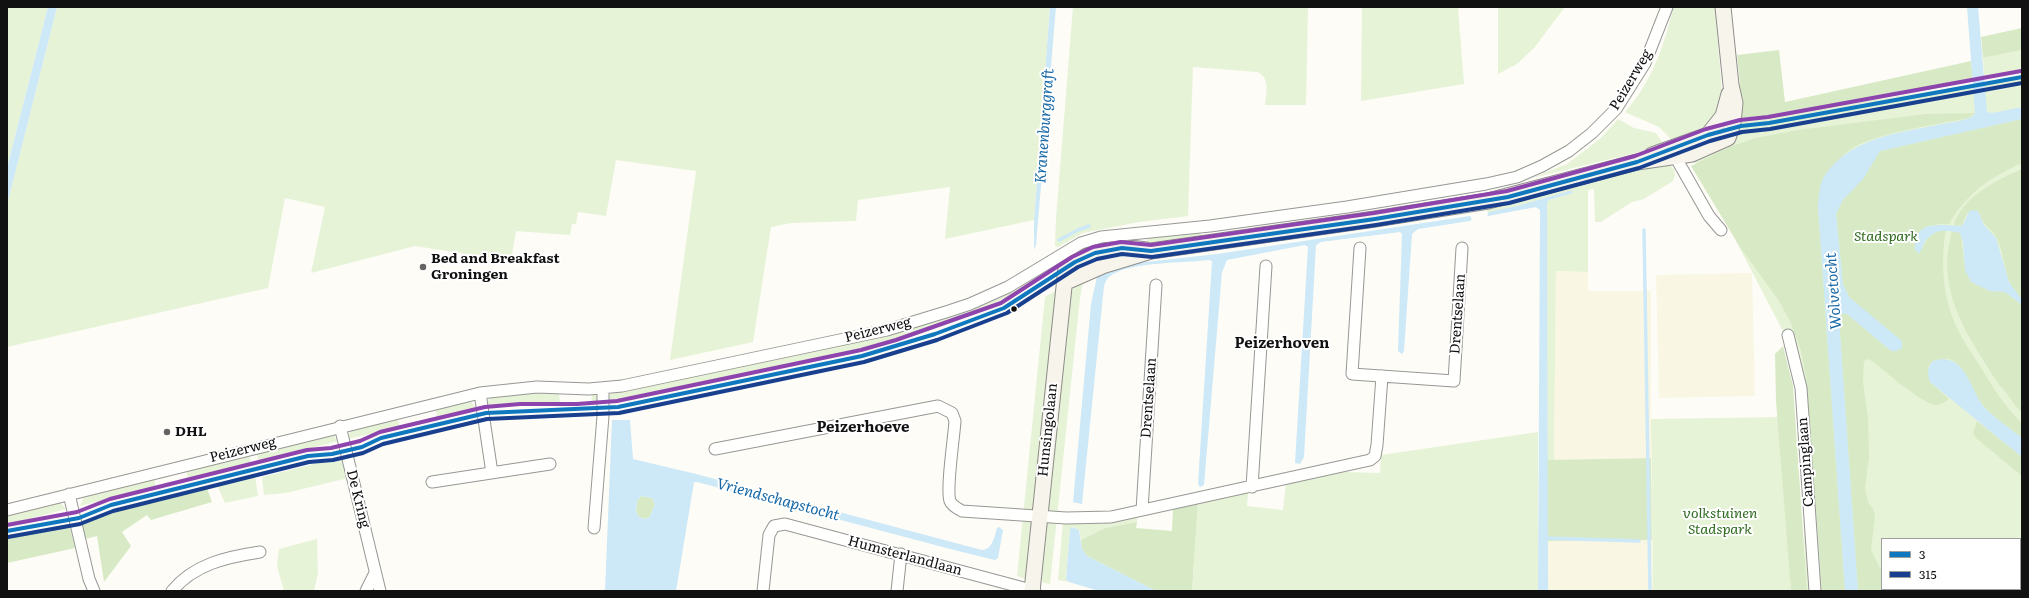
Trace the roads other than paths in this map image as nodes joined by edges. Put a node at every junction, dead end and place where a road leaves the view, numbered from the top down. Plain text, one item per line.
1 (1667, 7) edge
2 (1723, 7) edge
3 (1673, 152) junction
4 (1210, 226) junction
5 (1721, 230) dead end
6 (1212, 243) junction
7 (1360, 248) dead end
8 (1462, 248) dead end
9 (1266, 266) dead end
10 (1156, 285) dead end
11 (1788, 335) dead end
12 (1382, 376) junction
13 (603, 388) junction
14 (480, 392) junction
15 (340, 426) junction
16 (715, 449) dead end
17 (550, 464) dead end
18 (492, 473) junction
19 (432, 482) dead end
20 (1252, 487) junction
21 (69, 494) junction
22 (7, 510) edge
23 (1142, 510) junction
24 (1039, 516) junction
25 (594, 528) dead end
26 (260, 552) dead end
27 (900, 554) junction
28 (376, 573) junction
29 (94, 591) edge
30 (172, 591) edge
31 (366, 591) edge
32 (380, 591) edge
33 (763, 591) edge
34 (897, 591) edge
35 (1033, 591) edge
36 (1815, 591) edge

1 - 4 street, Peizerweg
2 - 3 street
3 - 5 street
3 - 6 street
4 - 6 street
4 - 13 street, Peizerweg
6 - 24 street, Hunsingolaan
7 - 12 street, Drentselaan
8 - 12 street, Drentselaan
9 - 20 street
10 - 23 street, Drentselaan
11 - 36 street, Campinglaan
12 - 20 street
13 - 14 street, Peizerweg
13 - 25 street
14 - 15 street, Peizerweg
14 - 18 street
15 - 21 street, Peizerweg
15 - 28 street, De Kring
16 - 24 street
17 - 18 street
18 - 19 street
20 - 23 street
21 - 22 street, Peizerweg
21 - 29 street
23 - 24 street
24 - 35 street, Hunsingolaan
26 - 30 street
27 - 33 street, Humsterlandlaan
27 - 34 street
27 - 35 street, Humsterlandlaan
28 - 31 street
28 - 32 street, De Kring

